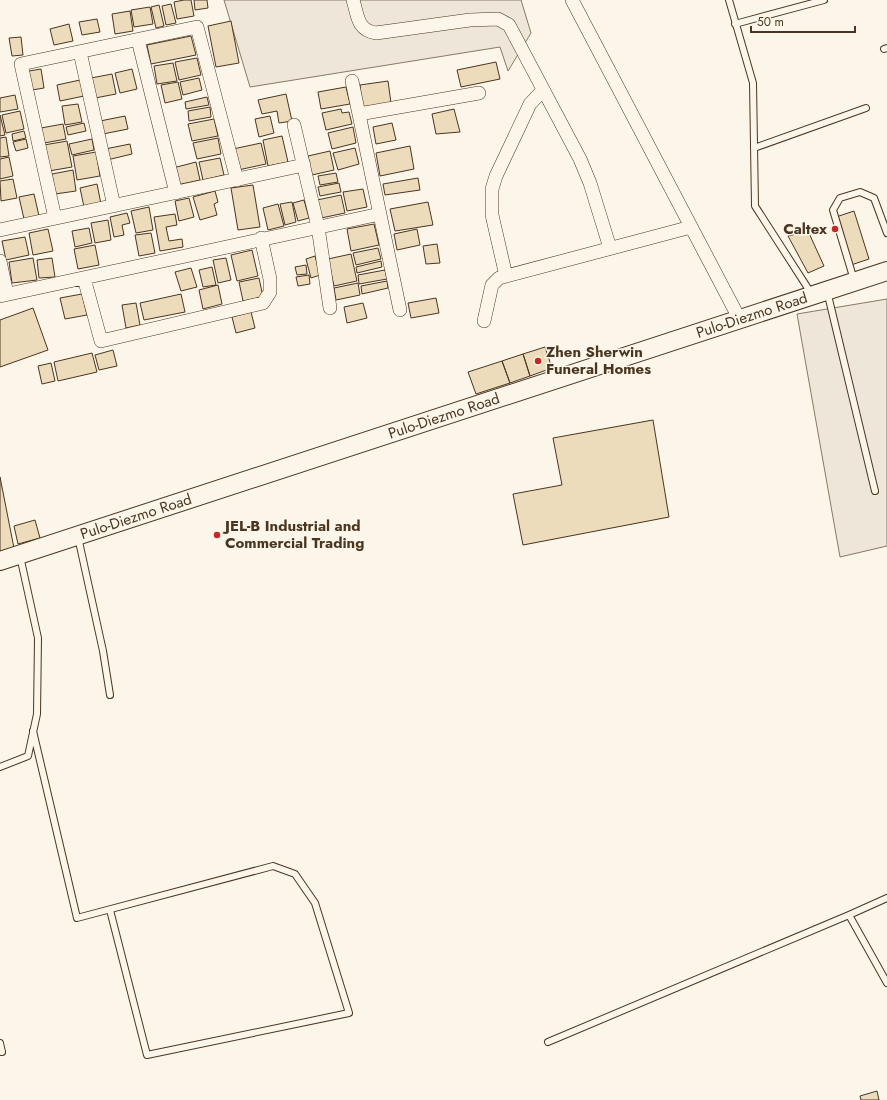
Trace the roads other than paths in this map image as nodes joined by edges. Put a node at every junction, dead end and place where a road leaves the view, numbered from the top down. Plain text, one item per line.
1 (353, 0) edge
2 (572, 0) edge
3 (729, 0) edge
4 (824, 0) edge
5 (735, 24) junction
6 (138, 40) junction
7 (80, 52) junction
8 (352, 81) dead end
9 (543, 90) junction
10 (479, 94) dead end
11 (866, 108) dead end
12 (359, 114) junction
13 (294, 125) dead end
14 (754, 148) junction
15 (304, 165) junction
16 (237, 180) junction
17 (176, 193) junction
18 (114, 206) junction
19 (380, 214) junction
20 (55, 218) junction
21 (318, 227) junction
22 (691, 227) junction
23 (0, 230) edge
24 (887, 233) edge
25 (261, 238) junction
26 (610, 248) junction
27 (0, 261) edge
28 (887, 271) edge
29 (506, 276) junction
30 (84, 278) junction
31 (855, 281) junction
32 (819, 292) junction
33 (4, 295) edge
34 (330, 308) dead end
35 (400, 310) dead end
36 (739, 318) junction
37 (484, 321) dead end
38 (875, 491) dead end
39 (78, 535) junction
40 (19, 555) junction
41 (0, 561) edge
42 (110, 695) dead end
43 (33, 731) junction
44 (0, 767) edge
45 (887, 898) edge
46 (110, 910) junction
47 (849, 915) junction
48 (887, 983) edge
49 (548, 1042) dead end
50 (0, 1043) edge
51 (2, 1052) dead end

1 - 9 street
2 - 22 street
3 - 5 lane
4 - 5 lane
5 - 14 lane
6 - 7 street
6 - 16 street
6 - 17 street
7 - 18 street
7 - 20 street
8 - 12 street
9 - 26 street
9 - 29 street
10 - 12 street
11 - 14 lane
12 - 19 street
13 - 15 street
14 - 32 lane
15 - 16 street
15 - 21 street
16 - 17 street
17 - 18 street
18 - 20 street
19 - 21 street
19 - 35 street
20 - 23 street
21 - 25 street
21 - 34 street
22 - 26 street
22 - 36 street
24 - 31 lane
25 - 30 street
25 - 30 street
26 - 29 street
27 - 33 street
28 - 31 main road, Pulo-Diezmo Road
29 - 37 street
30 - 33 street
31 - 32 main road, Pulo-Diezmo Road
32 - 36 main road, Pulo-Diezmo Road
32 - 38 lane
36 - 39 main road, Pulo-Diezmo Road
39 - 40 main road, Pulo-Diezmo Road
39 - 42 lane
40 - 41 main road, Pulo-Diezmo Road
40 - 43 lane
43 - 44 lane
43 - 46 lane
45 - 47 lane
46 - 46 lane
47 - 48 lane
47 - 49 lane
50 - 51 lane

